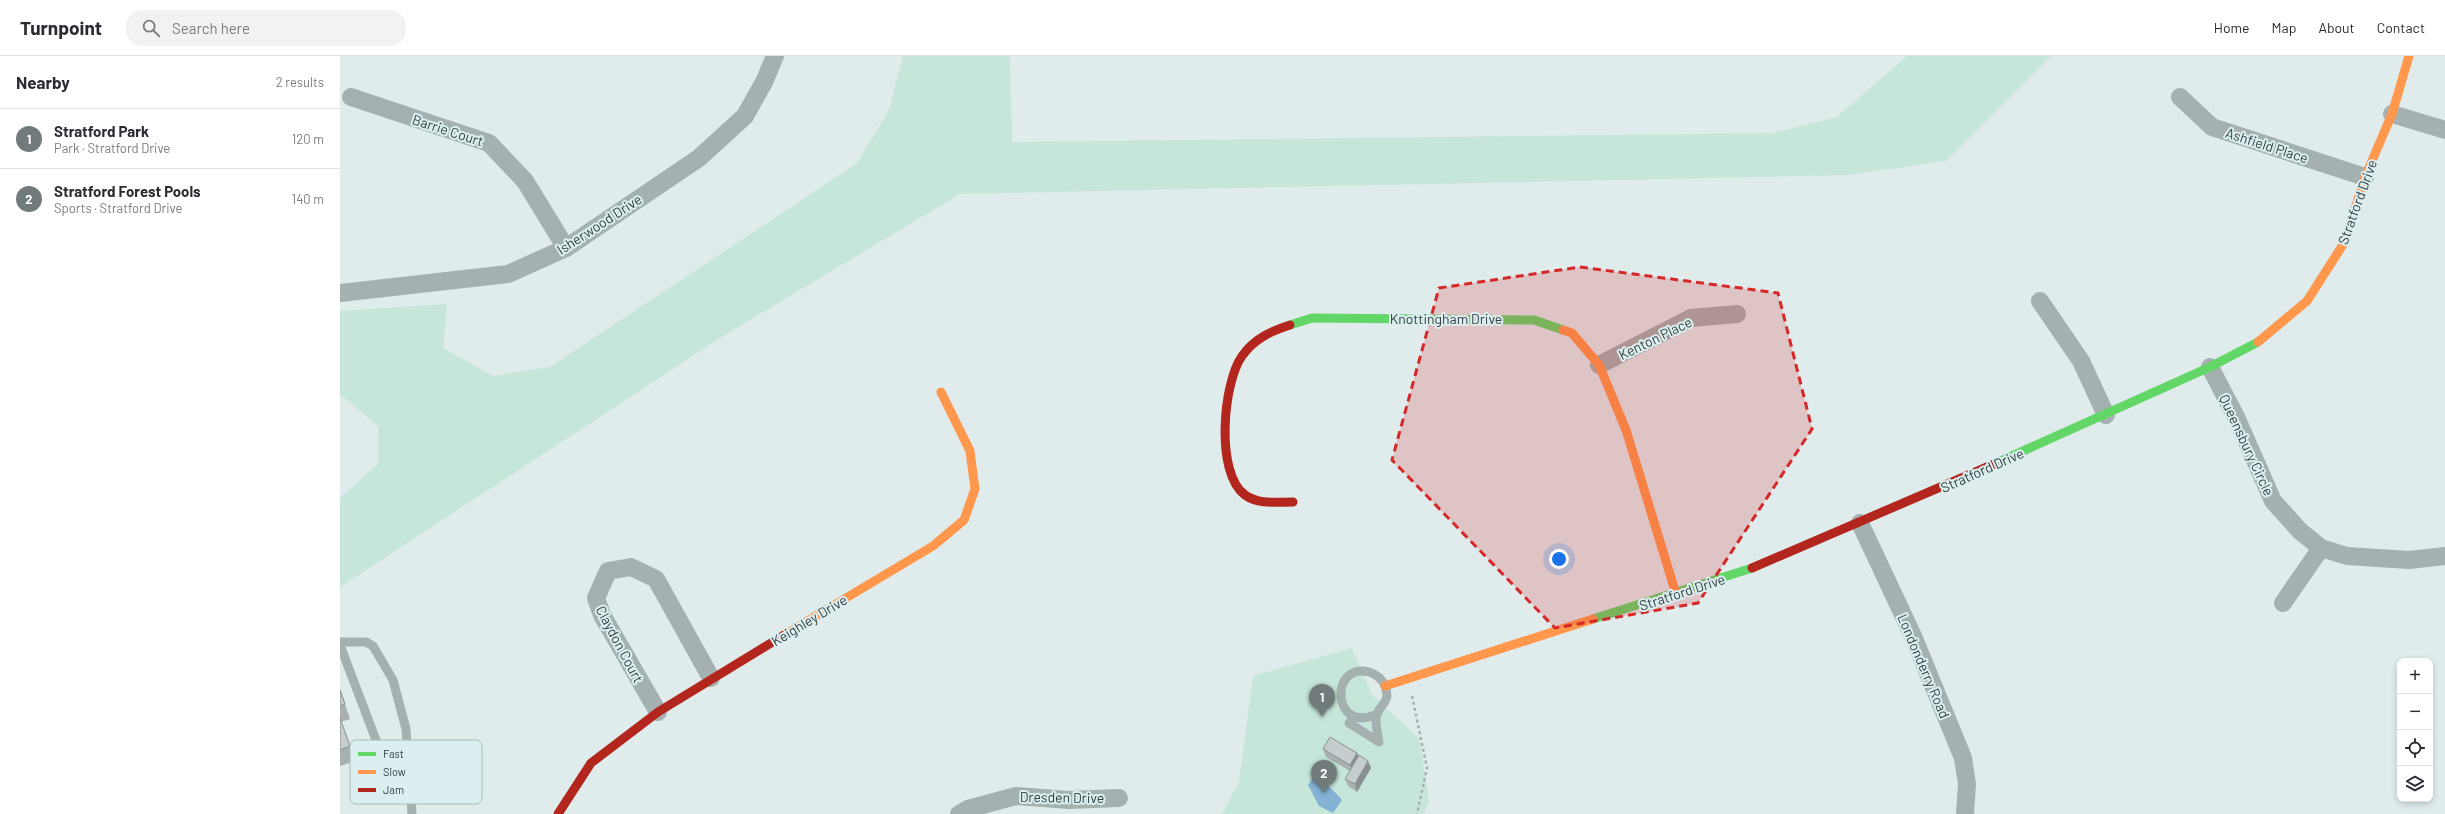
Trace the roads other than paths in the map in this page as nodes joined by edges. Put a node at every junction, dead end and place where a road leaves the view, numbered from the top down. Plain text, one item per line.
1 (775, 56) edge
2 (2409, 56) edge
3 (351, 97) dead end
4 (2180, 97) dead end
5 (2392, 114) junction
6 (2445, 130) edge
7 (2365, 177) junction
8 (566, 248) junction
9 (340, 293) edge
10 (2040, 300) dead end
11 (1737, 314) dead end
12 (1599, 365) junction
13 (2210, 367) junction
14 (941, 392) dead end
15 (2106, 415) junction
16 (1293, 502) dead end
17 (1860, 523) junction
18 (2321, 548) junction
19 (2445, 556) edge
20 (1676, 594) junction
21 (2283, 603) dead end
22 (340, 644) edge
23 (711, 678) junction
24 (1385, 686) junction
25 (658, 712) junction
26 (1377, 714) junction
27 (1354, 716) junction
28 (376, 740) edge
29 (407, 740) edge
30 (1119, 798) dead end
31 (411, 804) edge
32 (412, 814) edge
33 (558, 814) edge
34 (959, 814) edge
35 (1965, 814) edge

1 - 8 street, Isherwood Drive
2 - 5 street, Stratford Drive
3 - 8 street, Barrie Court
4 - 7 street, Ashfield Place
5 - 6 street
5 - 7 street, Stratford Drive
7 - 13 street, Stratford Drive
8 - 9 street, Isherwood Drive
10 - 15 street
11 - 12 street, Kenton Place
12 - 16 street, Knottingham Drive
12 - 20 street, Knottingham Drive
13 - 15 street, Stratford Drive
13 - 18 street, Queensbury Circle
14 - 23 street, Keighley Drive
15 - 17 street, Stratford Drive
17 - 20 street, Stratford Drive
17 - 35 street, Londonderry Road
18 - 19 street, Queensbury Circle
18 - 21 street
20 - 24 street, Stratford Drive
22 - 28 lane
22 - 29 lane
23 - 25 street, Keighley Drive
23 - 25 street, Claydon Court
24 - 26 lane
24 - 27 lane
25 - 33 street, Keighley Drive
26 - 27 lane
26 - 27 lane
30 - 34 street, Dresden Drive
31 - 32 lane

